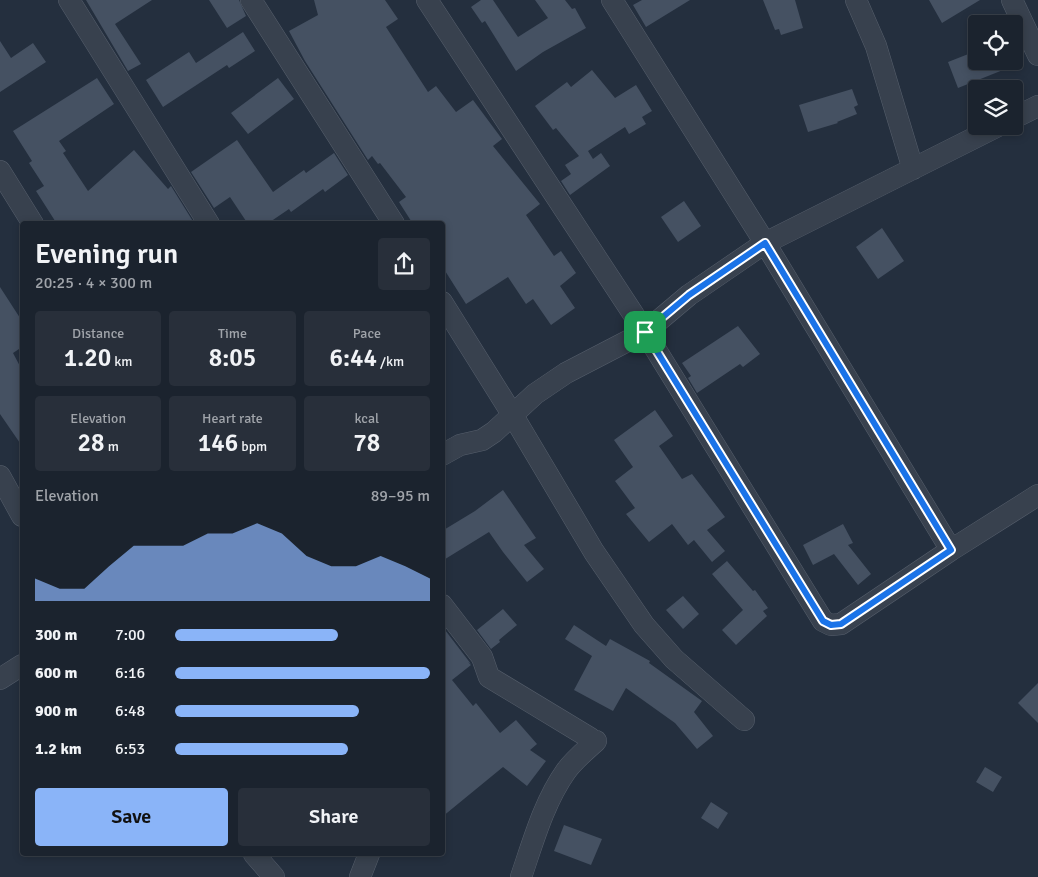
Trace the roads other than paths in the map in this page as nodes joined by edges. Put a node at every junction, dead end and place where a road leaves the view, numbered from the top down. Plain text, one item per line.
1 (69, 0) edge
2 (251, 0) edge
3 (427, 0) edge
4 (612, 0) edge
5 (856, 0) edge
6 (1012, 0) edge
7 (1038, 55) edge
8 (1038, 106) edge
9 (1023, 114) edge
10 (980, 135) edge
11 (913, 169) junction
12 (0, 170) edge
13 (31, 221) edge
14 (207, 221) edge
15 (392, 221) edge
16 (765, 243) junction
17 (445, 307) edge
18 (645, 332) junction
19 (512, 414) junction
20 (445, 454) edge
21 (0, 476) edge
22 (1038, 495) edge
23 (20, 512) edge
24 (951, 550) junction
25 (445, 609) edge
26 (20, 666) edge
27 (0, 679) edge
28 (744, 720) dead end
29 (256, 856) edge
30 (368, 856) edge
31 (274, 877) edge
32 (360, 877) edge
33 (521, 877) edge

1 - 14 street
2 - 15 street
3 - 18 street
4 - 16 street
5 - 11 street
6 - 7 street
8 - 9 street
10 - 11 street
11 - 16 street
12 - 13 street
16 - 18 street
16 - 24 street
17 - 19 street
18 - 19 street
18 - 24 street
19 - 20 street
19 - 28 street
21 - 23 street
22 - 24 street
25 - 33 street
26 - 27 street
29 - 31 street
30 - 32 street

